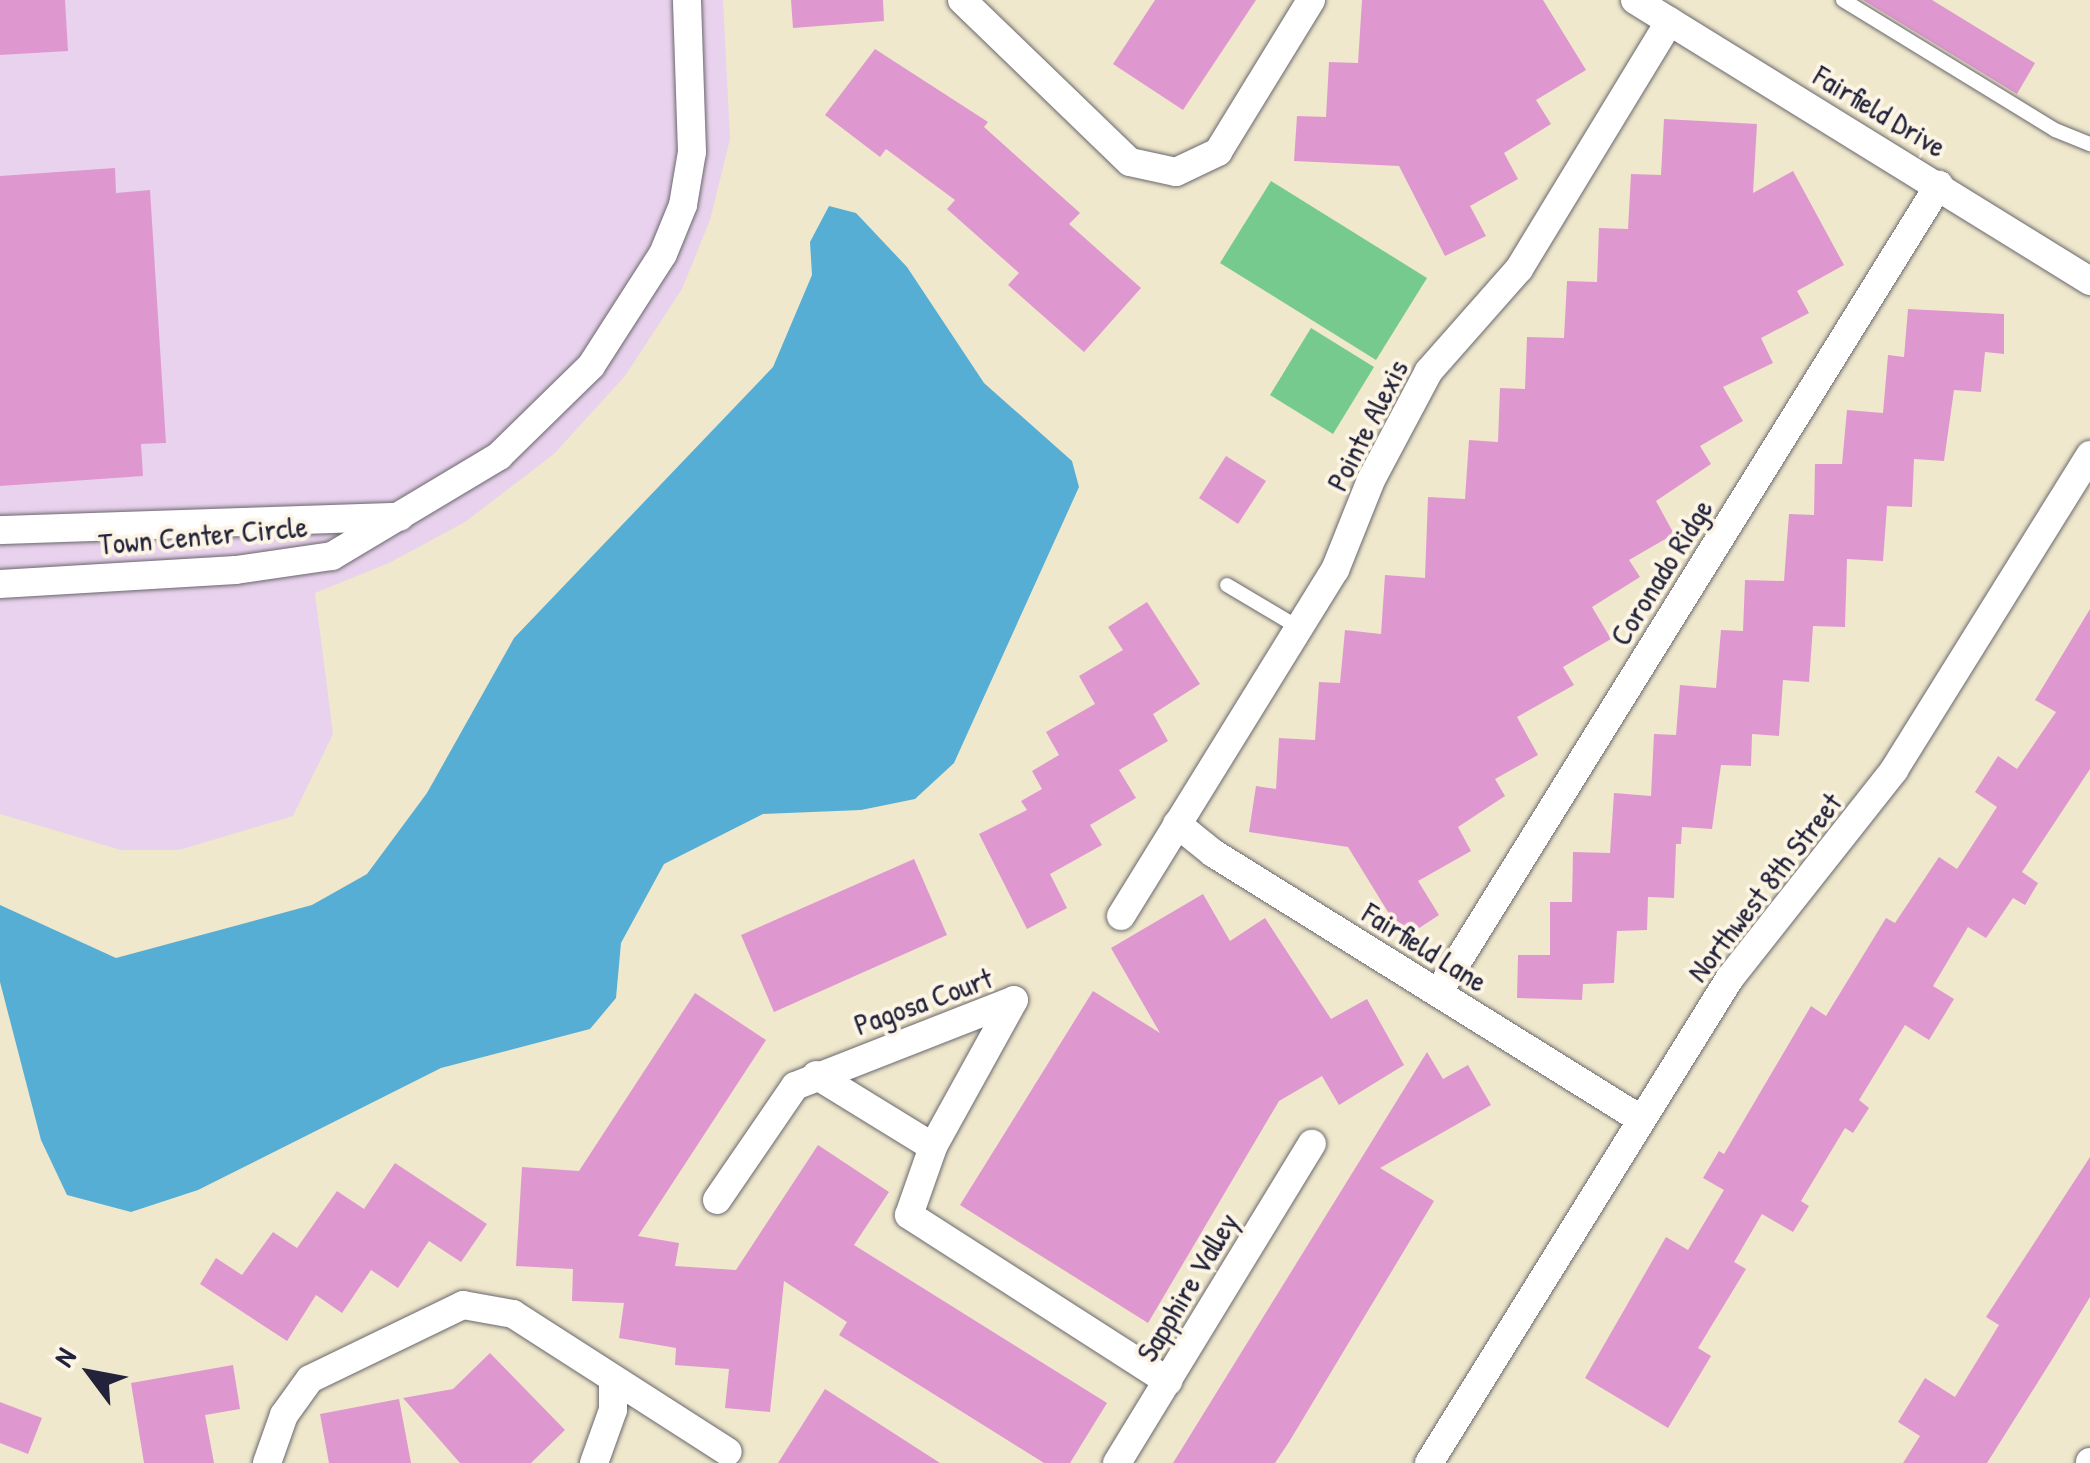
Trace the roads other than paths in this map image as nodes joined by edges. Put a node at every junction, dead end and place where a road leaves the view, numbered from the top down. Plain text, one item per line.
1 (687, 0) edge
2 (962, 0) edge
3 (1311, 0) edge
4 (1635, 0) edge
5 (1843, 0) edge
6 (1670, 21) junction
7 (2090, 144) edge
8 (1939, 185) junction
9 (2090, 280) edge
10 (2090, 455) edge
11 (402, 516) junction
12 (0, 530) edge
13 (0, 584) edge
14 (1227, 585) dead end
15 (1299, 628) junction
16 (1177, 824) junction
17 (1120, 916) dead end
18 (1438, 993) junction
19 (816, 1075) junction
20 (1642, 1120) junction
21 (1312, 1144) dead end
22 (933, 1147) junction
23 (717, 1200) dead end
24 (613, 1379) junction
25 (1168, 1381) junction
26 (728, 1452) dead end
27 (268, 1463) edge
28 (594, 1463) edge
29 (1117, 1463) edge
30 (1429, 1463) edge

1 - 11 street, Town Center Circle
2 - 3 street
4 - 6 street, Fairfield Drive
5 - 7 lane
6 - 8 street, Fairfield Drive
6 - 15 street, Pointe Alexis
8 - 9 street, Fairfield Drive
8 - 18 street, Coronado Ridge
10 - 20 street, Northwest 8th Street
11 - 12 street, Town Center Circle
11 - 13 street, Town Center Circle
14 - 15 lane
15 - 16 street, Pointe Alexis
16 - 17 street, Pointe Alexis
16 - 18 street, Fairfield Lane
18 - 20 street, Fairfield Lane
19 - 22 street
19 - 22 street, Pagosa Court
19 - 23 street, Pagosa Court
20 - 30 street, Northwest 8th Street
21 - 25 street, Sapphire Valley
22 - 25 street, Pagosa Court
24 - 26 street
24 - 27 street
24 - 28 street
25 - 29 street, Sapphire Valley

